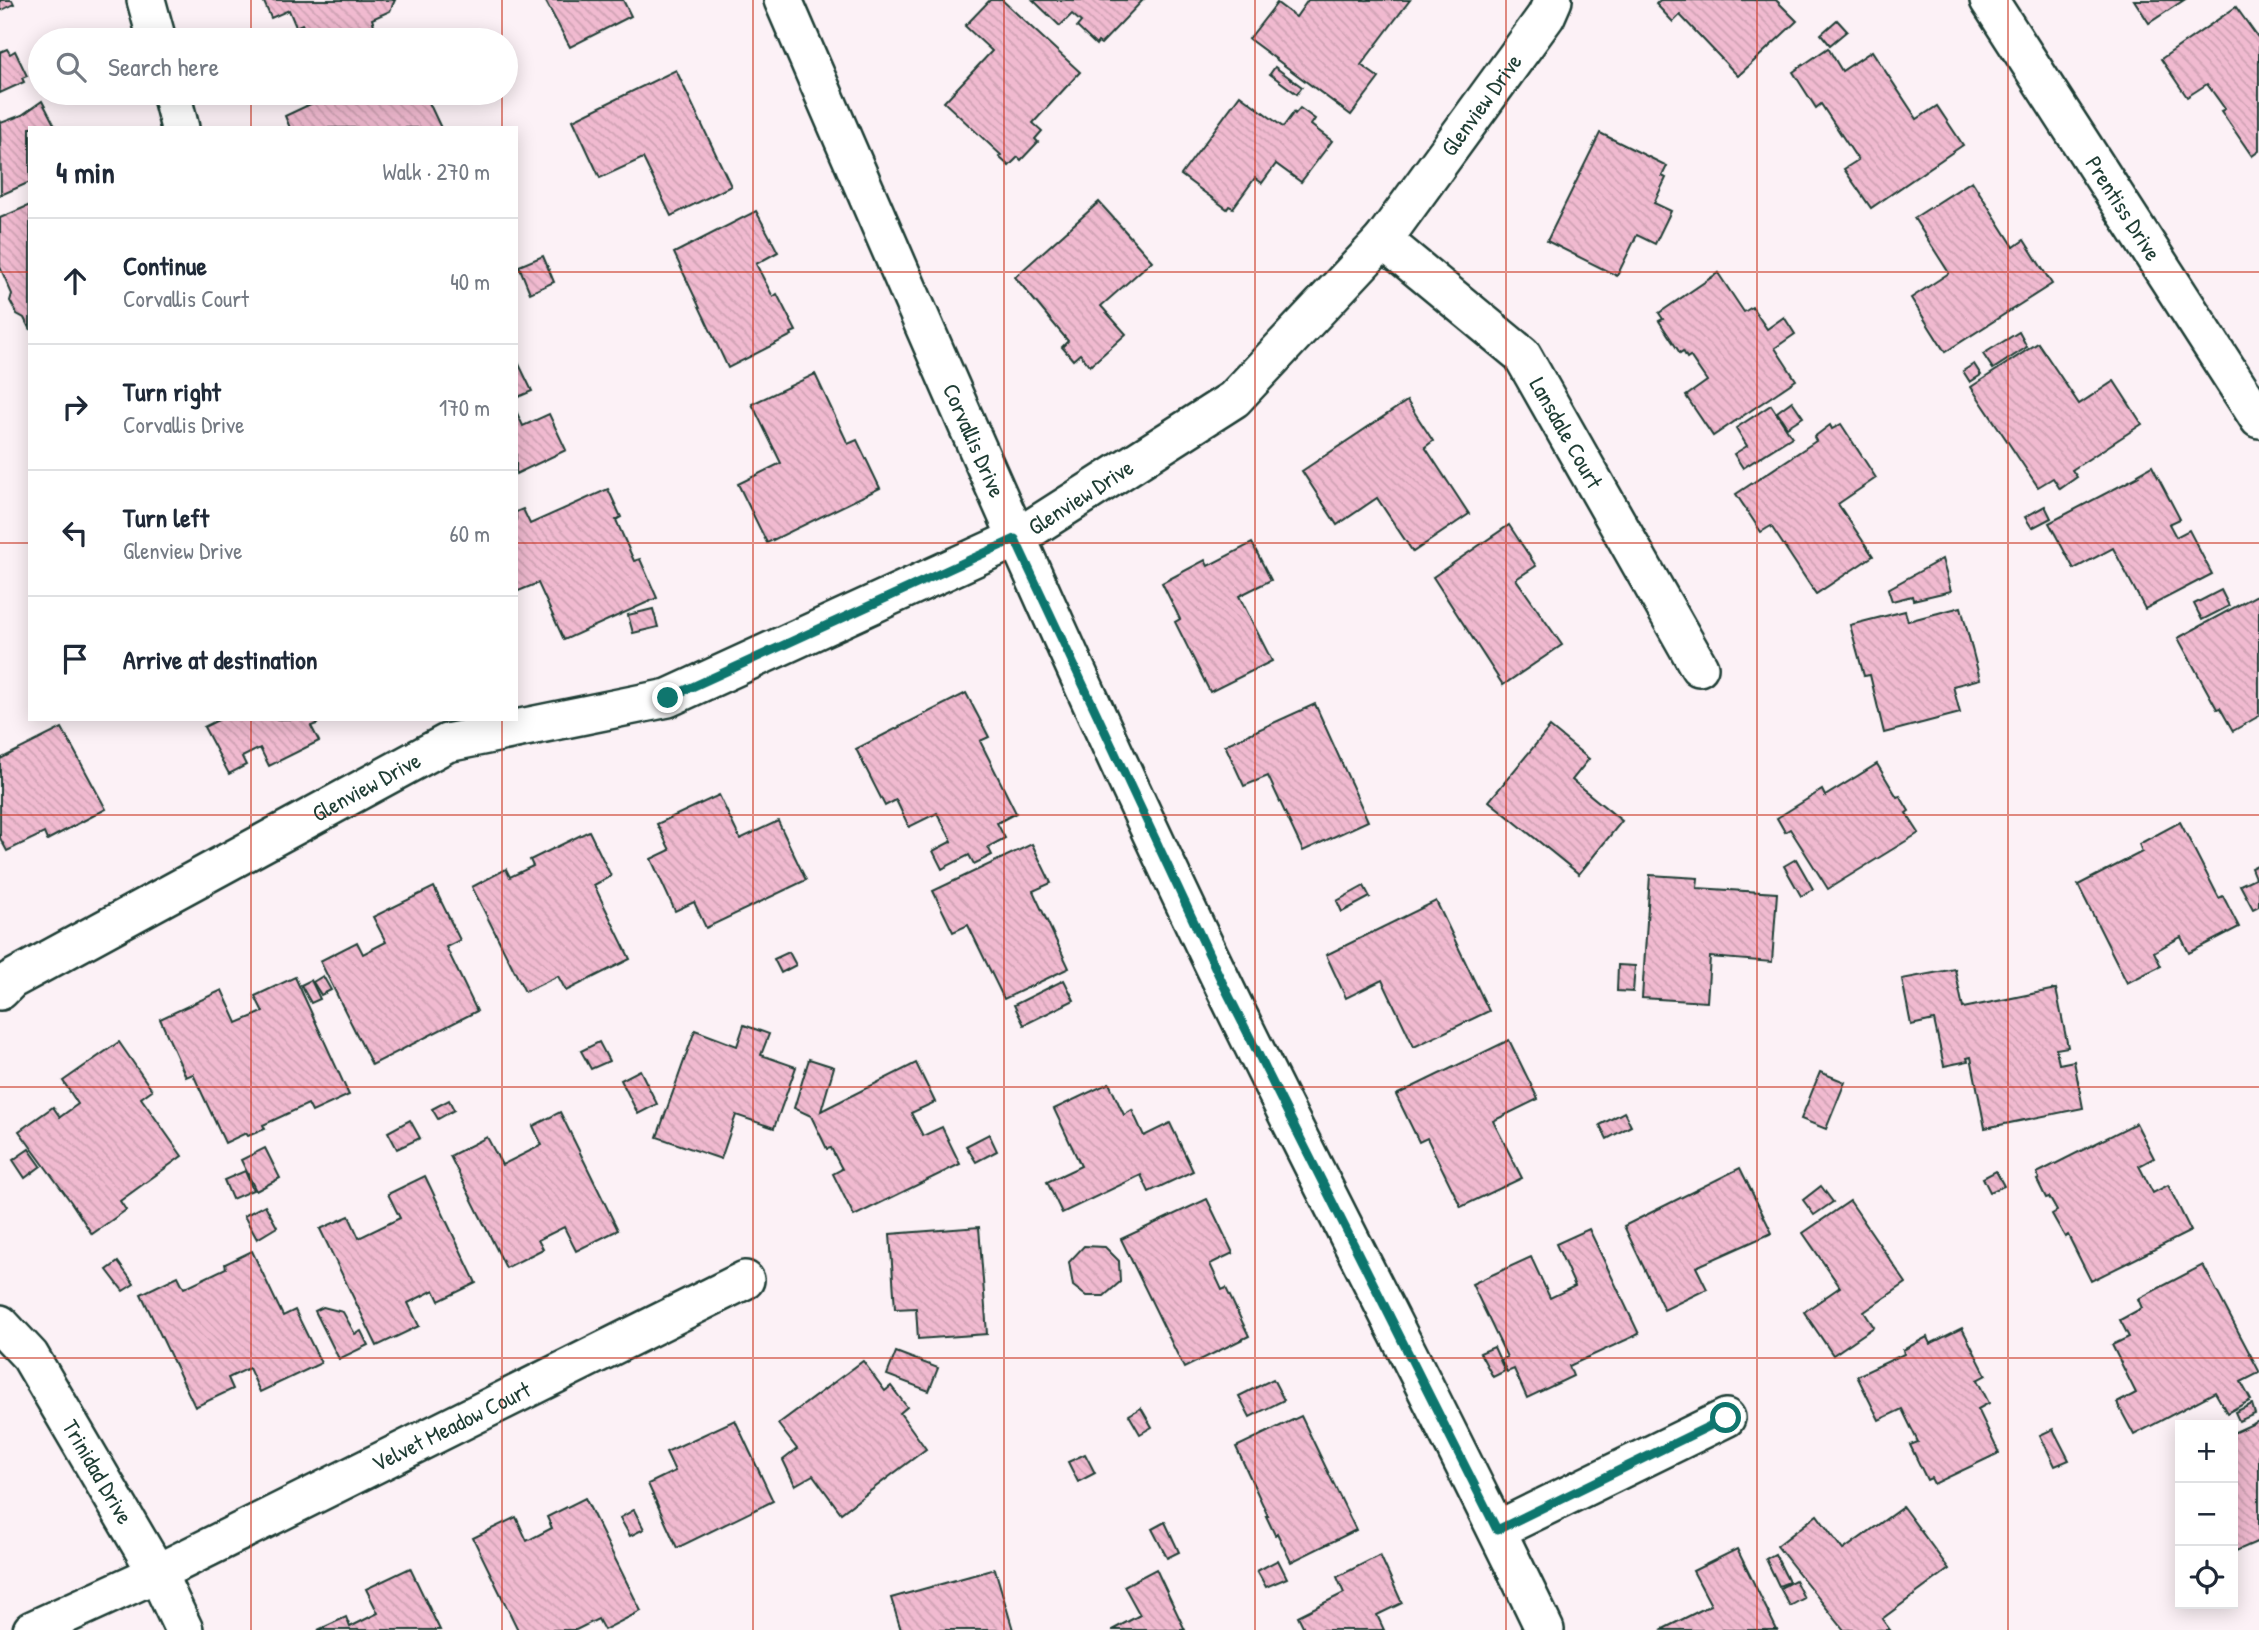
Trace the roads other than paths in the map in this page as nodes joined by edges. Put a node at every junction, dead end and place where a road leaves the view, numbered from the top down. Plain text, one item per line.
1 (146, 0) edge
2 (783, 0) edge
3 (1553, 0) edge
4 (1989, 0) edge
5 (153, 28) edge
6 (174, 105) edge
7 (179, 126) edge
8 (1383, 240) junction
9 (2259, 419) edge
10 (1015, 539) junction
11 (1699, 667) dead end
12 (518, 720) edge
13 (510, 721) edge
14 (442, 731) edge
15 (0, 991) edge
16 (745, 1280) dead end
17 (0, 1324) edge
18 (1726, 1418) dead end
19 (1497, 1530) junction
20 (157, 1573) junction
21 (33, 1630) edge
22 (184, 1630) edge
23 (1545, 1630) edge

1 - 5 street
2 - 10 street, Corvallis Drive
3 - 8 street, Glenview Drive
4 - 9 street, Prentiss Drive
6 - 7 street
8 - 10 street, Glenview Drive
8 - 11 street, Lansdale Court
10 - 12 street, Glenview Drive
10 - 19 street, Corvallis Drive
13 - 14 street, Glenview Drive
14 - 15 street, Glenview Drive
16 - 20 street, Velvet Meadow Court
17 - 20 street, Trinidad Drive
18 - 19 street
19 - 23 street, Corvallis Drive
20 - 21 street, Velvet Meadow Court
20 - 22 street, Trinidad Drive

